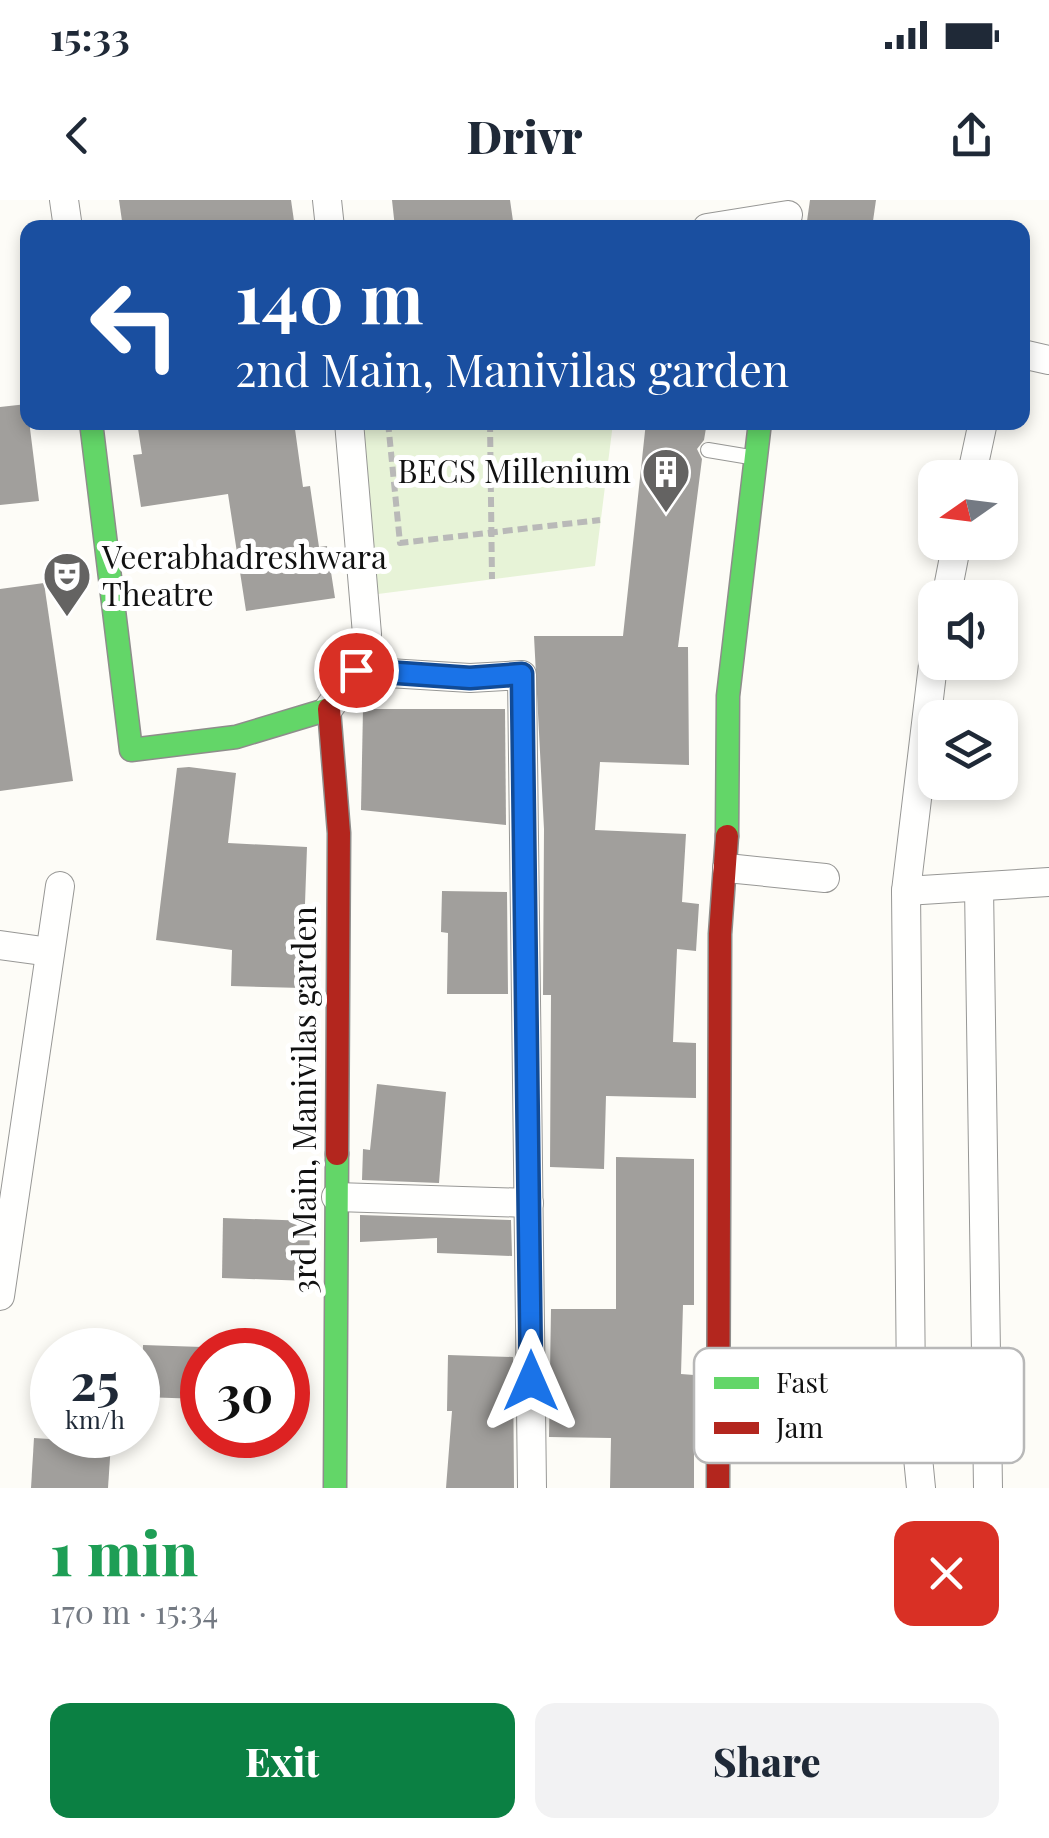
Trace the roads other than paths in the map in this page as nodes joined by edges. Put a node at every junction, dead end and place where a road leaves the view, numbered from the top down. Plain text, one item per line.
1 (787, 214) edge
2 (753, 220) edge
3 (92, 430) edge
4 (351, 430) edge
5 (759, 430) edge
6 (981, 430) edge
7 (708, 450) dead end
8 (756, 458) junction
9 (975, 460) edge
10 (356, 670) junction
11 (931, 680) edge
12 (329, 708) junction
13 (727, 868) junction
14 (825, 878) dead end
15 (1049, 882) edge
16 (60, 886) dead end
17 (978, 887) junction
18 (906, 891) junction
19 (0, 945) edge
20 (50, 952) junction
21 (336, 1197) junction
22 (529, 1203) junction
23 (0, 1296) edge
24 (719, 1348) edge
25 (911, 1348) edge
26 (986, 1348) edge
27 (718, 1463) edge
28 (919, 1463) edge
29 (988, 1463) edge
30 (335, 1488) edge
31 (532, 1488) edge
32 (718, 1488) edge
33 (921, 1488) edge
34 (988, 1488) edge

1 - 2 street
3 - 12 street
4 - 10 street
5 - 8 street
6 - 9 street
7 - 8 lane
8 - 13 street
10 - 12 street
10 - 22 street
11 - 18 street
12 - 21 street, 3rd Main, Manivilas garden
13 - 14 street
13 - 24 street
15 - 17 street
16 - 20 street
17 - 18 street
17 - 26 street
18 - 25 street
19 - 20 street
20 - 23 street
21 - 22 street
21 - 30 street, 3rd Main, Manivilas garden
22 - 31 street
27 - 32 street
28 - 33 street
29 - 34 street

